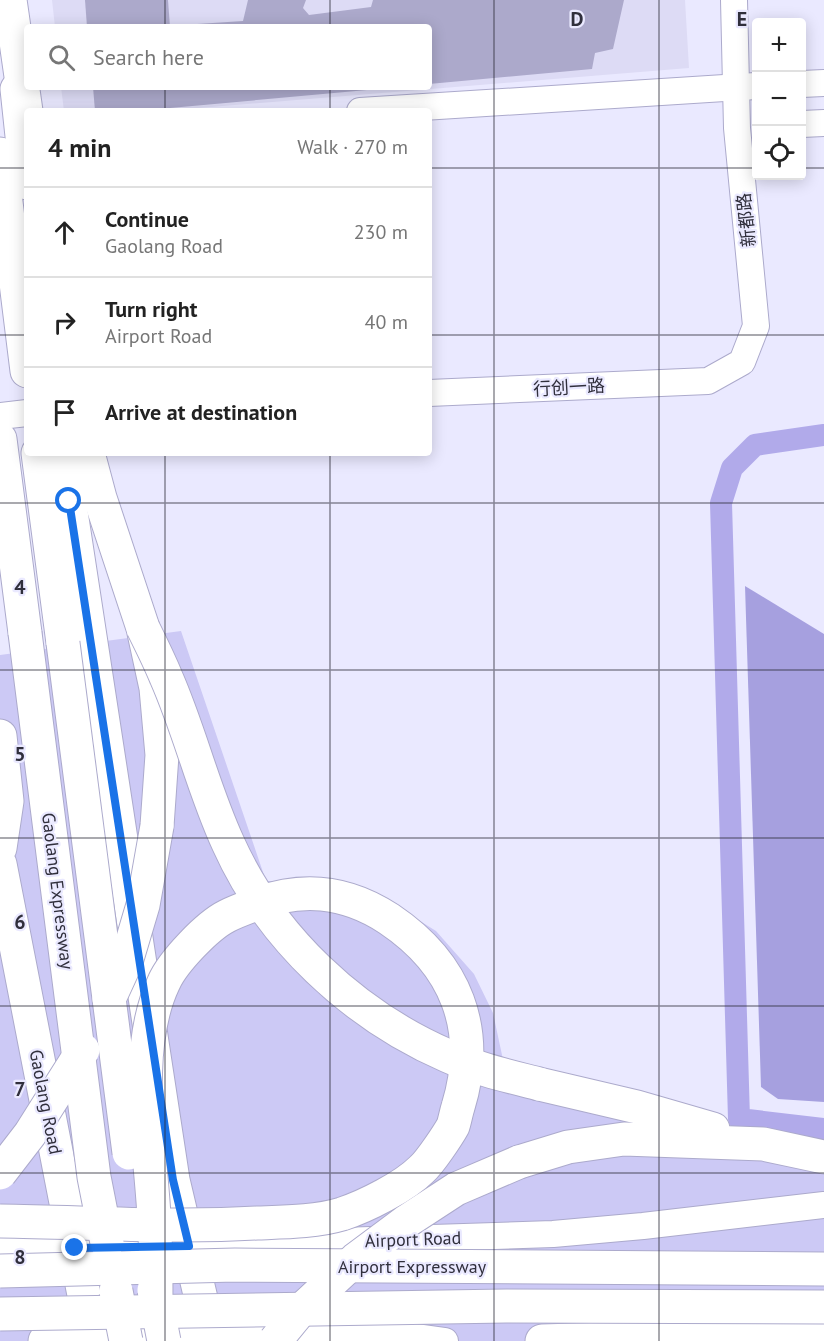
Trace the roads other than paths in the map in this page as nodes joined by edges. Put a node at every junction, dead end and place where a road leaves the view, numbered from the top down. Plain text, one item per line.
1 (8, 0) edge
2 (734, 0) edge
3 (824, 83) edge
4 (806, 84) edge
5 (746, 87) edge
6 (408, 108) edge
7 (824, 123) edge
8 (806, 124) edge
9 (747, 127) edge
10 (19, 133) edge
11 (24, 164) edge
12 (24, 282) edge
13 (708, 381) joint
14 (432, 393) edge
15 (24, 413) edge
16 (0, 416) edge
17 (0, 439) edge
18 (38, 456) edge
19 (62, 456) edge
20 (89, 456) edge
21 (143, 628) junction
22 (0, 736) edge
23 (0, 848) edge
24 (0, 864) edge
25 (763, 1144) junction
26 (824, 1157) edge
27 (0, 1173) edge
28 (824, 1204) edge
29 (0, 1221) edge
30 (189, 1246) junction
31 (75, 1248) junction
32 (0, 1251) edge
33 (824, 1269) edge
34 (0, 1271) edge
35 (156, 1302) junction
36 (824, 1307) edge
37 (0, 1314) edge
38 (210, 1338) edge
39 (824, 1338) edge
40 (93, 1339) edge
41 (45, 1341) edge
42 (126, 1341) edge
43 (164, 1341) edge
44 (275, 1341) edge
45 (445, 1341) edge
46 (542, 1341) edge

1 - 10 main road
2 - 5 street, 新都路
3 - 4 street
5 - 6 street
5 - 9 street, 新都路
7 - 8 street
9 - 13 street, 新都路
10 - 11 main road
10 - 12 main road
13 - 14 street, 行创一路
15 - 16 street
17 - 42 main road, Gaolang Expressway, bridge
18 - 35 main road, Gaolang Expressway, bridge
19 - 30 main road
20 - 21 main road
21 - 25 main road, bridge
21 - 27 main road, bridge
22 - 23 main road
24 - 31 main road, Gaolang Road
25 - 26 main road
25 - 44 main road, bridge
28 - 30 street, Airport Road
29 - 35 main road, bridge
30 - 31 main road, Airport Road
30 - 38 main road
31 - 32 main road, Airport Road
31 - 40 main road, Gaolang Road
33 - 34 main road, Airport Expressway, bridge
35 - 43 main road, Gaolang Expressway, bridge
36 - 37 main road, bridge
38 - 40 main road
38 - 45 street
39 - 46 main road
40 - 41 main road

